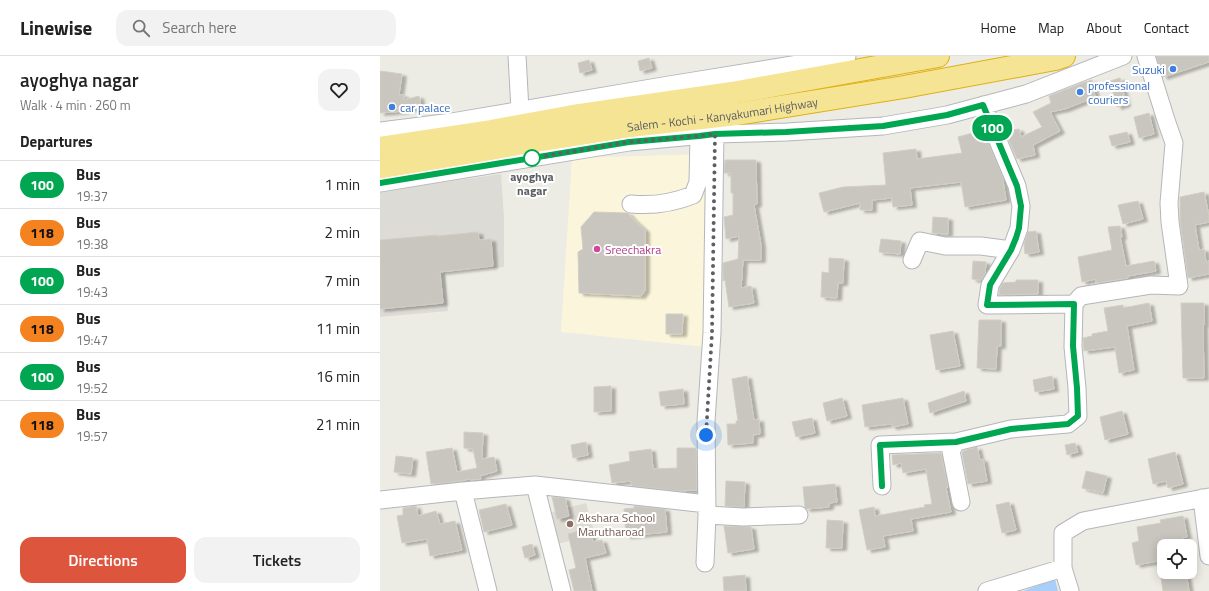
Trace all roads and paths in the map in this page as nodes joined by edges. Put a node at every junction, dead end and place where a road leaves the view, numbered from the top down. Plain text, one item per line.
1 (517, 56) edge
2 (846, 56) edge
3 (938, 56) edge
4 (1064, 56) edge
5 (1122, 56) edge
6 (1146, 56) edge
7 (765, 63) edge
8 (983, 105) junction
9 (520, 110) junction
10 (380, 131) edge
11 (707, 135) junction
12 (380, 148) edge
13 (380, 170) edge
14 (380, 183) edge
15 (631, 204) dead end
16 (1011, 250) junction
17 (912, 260) dead end
18 (1074, 304) junction
19 (956, 442) junction
20 (535, 485) junction
21 (882, 486) dead end
22 (463, 491) junction
23 (1205, 497) edge
24 (380, 500) edge
25 (961, 502) dead end
26 (707, 510) junction
27 (799, 515) dead end
28 (1209, 556) edge
29 (705, 563) dead end
30 (1063, 568) junction
31 (488, 591) edge
32 (562, 591) edge
33 (987, 591) edge
34 (1070, 591) edge

1 - 9 street
2 - 7 street
3 - 12 highway, Salem - Kochi - Kanyakumari Highway
4 - 13 highway, Salem - Kochi - Kanyakumari Highway
5 - 8 street
6 - 18 street
7 - 9 street
8 - 11 street
8 - 16 street
9 - 10 street
11 - 14 street
11 - 15 street
11 - 26 street
16 - 17 street
16 - 18 street
18 - 19 street
19 - 21 street
19 - 25 street
20 - 22 street
20 - 26 street
20 - 32 street
22 - 24 street
22 - 31 street
23 - 28 street
23 - 30 street
26 - 27 street
26 - 29 street
30 - 33 street
30 - 34 street

